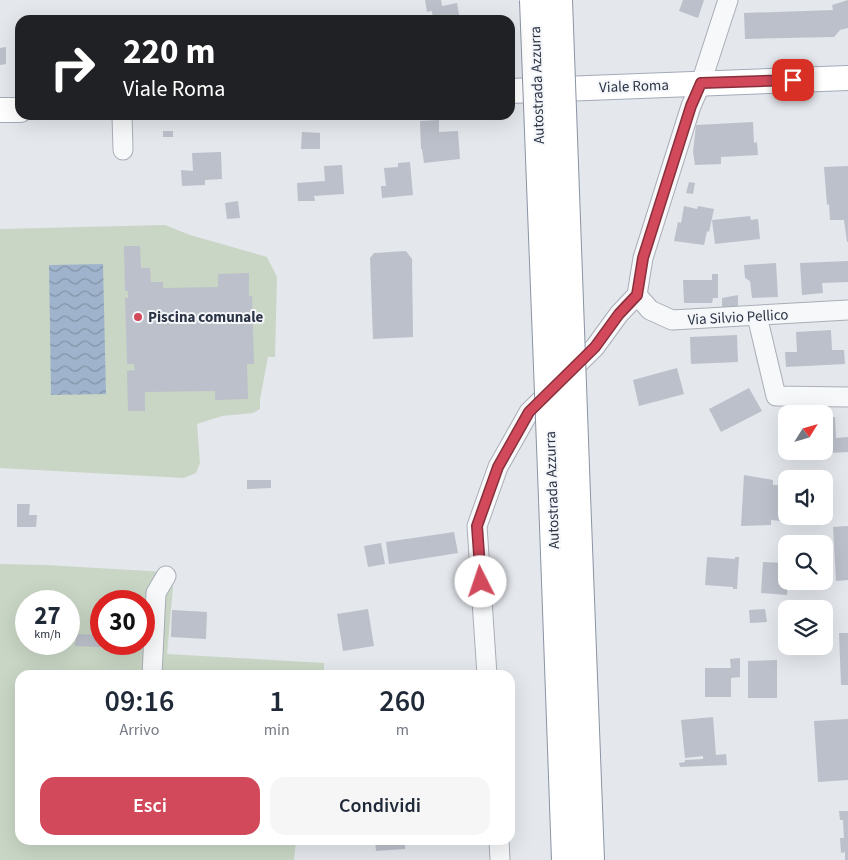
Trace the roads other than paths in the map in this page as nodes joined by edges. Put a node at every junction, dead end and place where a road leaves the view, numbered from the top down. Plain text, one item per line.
1 (534, 0) edge
2 (558, 0) edge
3 (728, 0) edge
4 (848, 78) edge
5 (701, 83) junction
6 (515, 91) edge
7 (0, 110) edge
8 (15, 110) edge
9 (122, 120) edge
10 (123, 150) dead end
11 (637, 295) junction
12 (848, 310) edge
13 (757, 316) junction
14 (848, 397) edge
15 (564, 496) junction
16 (166, 576) dead end
17 (152, 670) edge
18 (487, 670) edge
19 (499, 845) edge
20 (500, 860) edge
21 (566, 860) edge
22 (590, 860) edge

1 - 15 highway, Autostrada Azzurra, bridge
2 - 15 highway, Autostrada Azzurra, bridge
3 - 5 street
4 - 5 main road, Viale Roma
5 - 6 main road, Viale Roma
5 - 11 street
7 - 8 main road
9 - 10 street
11 - 13 street, Via Silvio Pellico
11 - 18 street
12 - 13 street, Via Silvio Pellico
13 - 14 street
15 - 21 highway, Autostrada Azzurra
15 - 22 highway, Autostrada Azzurra
16 - 17 street
19 - 20 street

